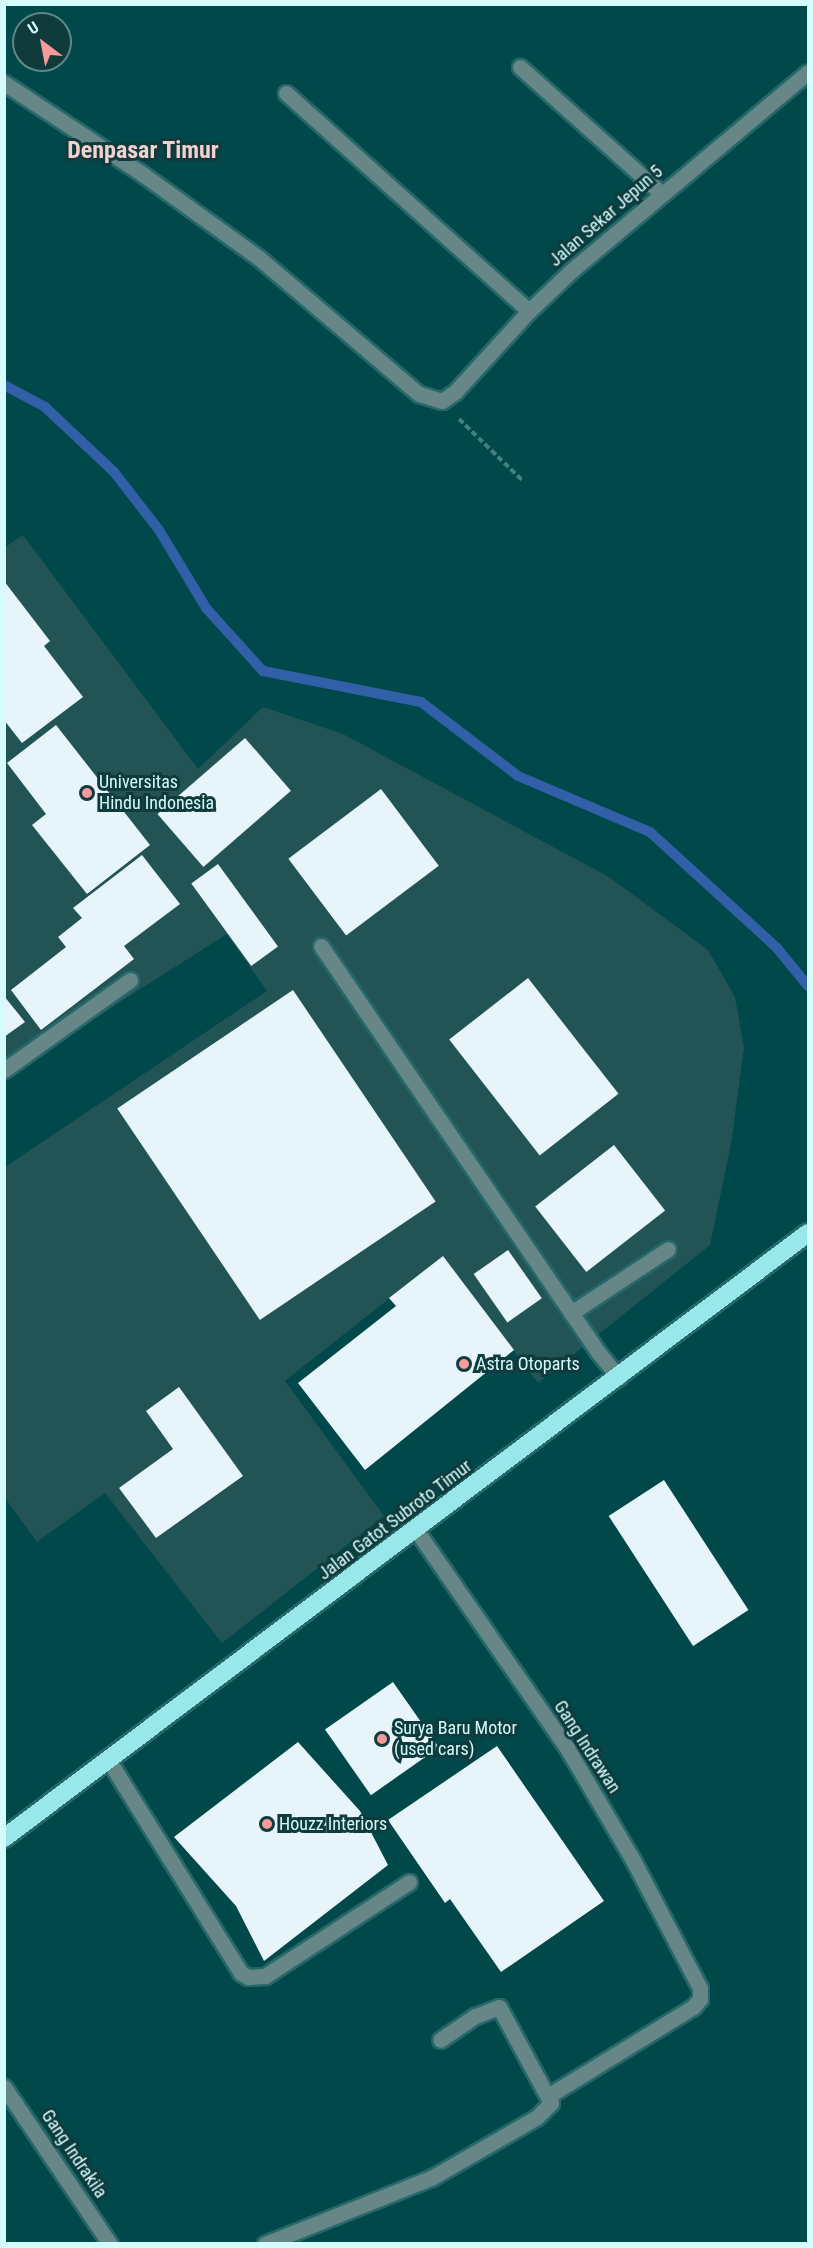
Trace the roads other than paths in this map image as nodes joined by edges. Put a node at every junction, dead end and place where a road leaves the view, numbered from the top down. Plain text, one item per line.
1 (520, 67) dead end
2 (808, 72) edge
3 (4, 83) edge
4 (286, 93) dead end
5 (661, 193) junction
6 (529, 311) junction
7 (321, 946) dead end
8 (130, 980) dead end
9 (4, 1070) edge
10 (808, 1233) edge
11 (668, 1250) dead end
12 (571, 1313) junction
13 (619, 1378) junction
14 (416, 1530) junction
15 (109, 1761) junction
16 (4, 1838) edge
17 (409, 1882) dead end
18 (440, 2040) dead end
19 (4, 2087) edge
20 (548, 2096) junction
21 (110, 2244) edge
22 (265, 2244) edge

1 - 5 street
2 - 5 street, Jalan Sekar Jepun 5
3 - 6 street, Jalan Sekar Jepun 5
4 - 6 street
5 - 6 street, Jalan Sekar Jepun 5
7 - 12 street
8 - 9 street
10 - 13 highway, Jalan Gatot Subroto Timur
11 - 12 street
12 - 13 street
13 - 14 highway, Jalan Gatot Subroto Timur
14 - 15 highway, Jalan Gatot Subroto Timur
14 - 20 street, Gang Indrawan
15 - 16 highway, Jalan Gatot Subroto Timur
15 - 17 street
18 - 20 street
19 - 21 street, Gang Indrakila
20 - 22 street

